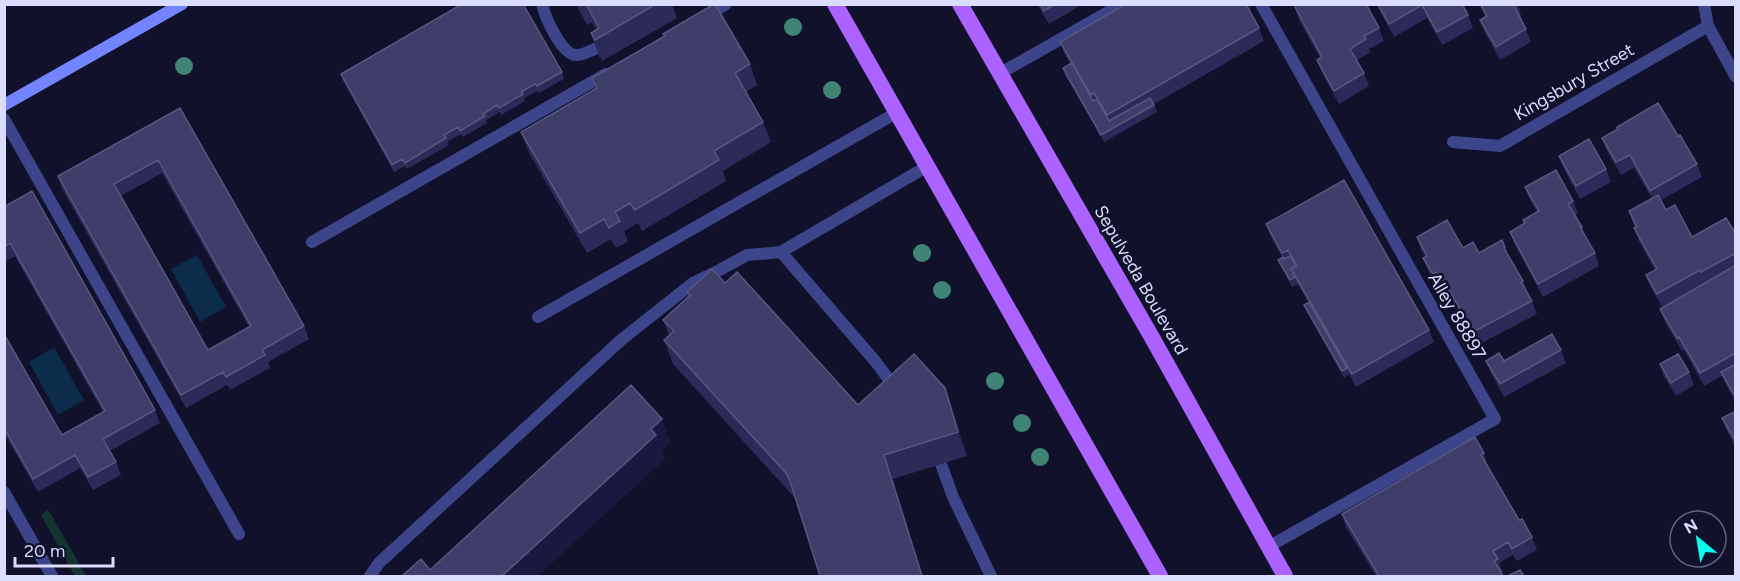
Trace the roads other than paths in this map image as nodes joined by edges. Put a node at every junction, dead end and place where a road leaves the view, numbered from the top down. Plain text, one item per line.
1 (182, 4) edge
2 (542, 4) edge
3 (726, 4) edge
4 (835, 4) edge
5 (960, 4) edge
6 (1122, 4) edge
7 (1261, 4) edge
8 (1704, 4) edge
9 (696, 22) edge
10 (1708, 26) junction
11 (604, 44) edge
12 (614, 69) edge
13 (999, 74) junction
14 (1736, 76) edge
15 (4, 105) edge
16 (896, 113) junction
17 (4, 119) edge
18 (1453, 142) dead end
19 (926, 167) junction
20 (312, 242) dead end
21 (781, 252) junction
22 (538, 317) dead end
23 (902, 397) edge
24 (941, 464) edge
25 (4, 492) edge
26 (239, 534) dead end
27 (1268, 547) junction
28 (52, 576) edge
29 (370, 576) edge
30 (990, 576) edge
31 (1160, 576) edge
32 (1285, 576) edge

1 - 15 main road
2 - 11 street
3 - 9 street
4 - 16 main road
5 - 13 main road, Sepulveda Boulevard
6 - 13 street
7 - 27 street, Alley 88897
8 - 10 street
10 - 14 street
10 - 18 street, Kingsbury Street
12 - 20 street
13 - 27 main road, Sepulveda Boulevard
16 - 19 main road
16 - 22 street
17 - 26 street
19 - 21 street
19 - 31 main road
21 - 23 street
21 - 29 street
24 - 30 street
25 - 28 street
27 - 32 main road, Sepulveda Boulevard

